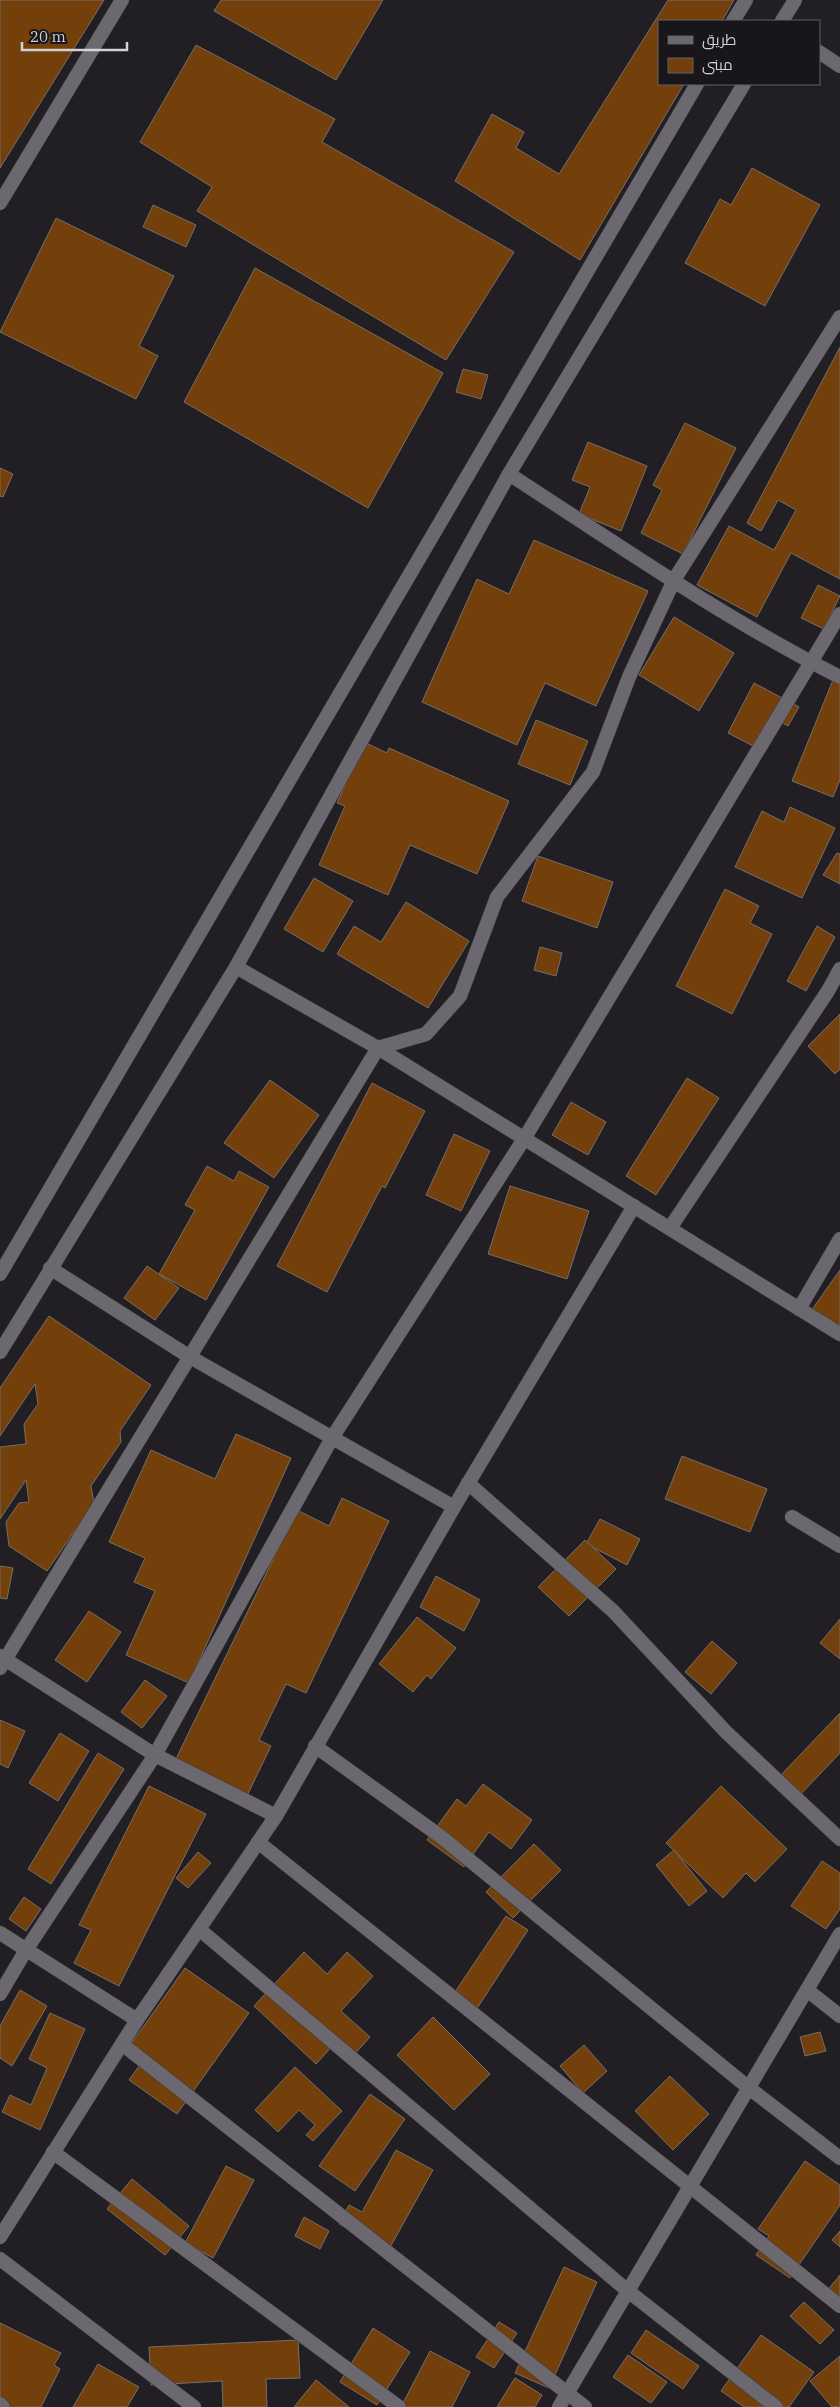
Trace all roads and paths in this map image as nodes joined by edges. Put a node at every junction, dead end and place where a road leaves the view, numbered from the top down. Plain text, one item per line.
1 (122, 0) edge
2 (746, 0) edge
3 (795, 0) edge
4 (734, 20) edge
5 (783, 20) edge
6 (820, 53) edge
7 (840, 66) edge
8 (696, 85) edge
9 (743, 85) edge
10 (0, 203) edge
11 (840, 317) edge
12 (509, 474) junction
13 (674, 580) junction
14 (840, 614) edge
15 (812, 663) junction
16 (840, 677) edge
17 (236, 967) junction
18 (840, 969) edge
19 (378, 1048) junction
20 (524, 1138) junction
21 (634, 1206) junction
22 (670, 1228) junction
23 (840, 1239) edge
24 (50, 1268) junction
25 (0, 1274) edge
26 (799, 1309) junction
27 (840, 1334) edge
28 (0, 1352) edge
29 (190, 1357) junction
30 (332, 1438) junction
31 (468, 1483) junction
32 (454, 1507) junction
33 (792, 1517) dead end
34 (840, 1546) edge
35 (2, 1661) edge
36 (315, 1746) junction
37 (155, 1755) junction
38 (276, 1816) junction
39 (840, 1839) edge
40 (258, 1842) junction
41 (199, 1929) junction
42 (0, 1933) edge
43 (840, 1934) edge
44 (26, 1950) junction
45 (806, 1990) junction
46 (0, 1994) edge
47 (840, 2016) edge
48 (137, 2020) junction
49 (122, 2044) junction
50 (748, 2088) junction
51 (53, 2152) junction
52 (840, 2158) edge
53 (691, 2186) junction
54 (0, 2237) edge
55 (0, 2259) edge
56 (628, 2291) junction
57 (840, 2306) edge
58 (567, 2393) junction
59 (0, 2404) edge
60 (3, 2407) edge
61 (194, 2407) edge
62 (400, 2407) edge
63 (559, 2407) edge
64 (585, 2407) edge
65 (776, 2407) edge

1 - 10 street
2 - 4 street
3 - 5 street
6 - 7 street
8 - 25 street
9 - 12 street
11 - 13 street
12 - 13 street
12 - 17 street
13 - 15 street
13 - 19 street
14 - 15 street
15 - 16 street
15 - 20 street
17 - 19 street
17 - 24 street
18 - 22 street
19 - 20 street
19 - 29 street
20 - 21 street
20 - 30 street
21 - 22 street
21 - 31 street
22 - 26 street
23 - 26 street
24 - 28 street
24 - 29 street
26 - 27 street
29 - 30 street
29 - 35 street
30 - 32 street
30 - 37 street
31 - 32 street
31 - 39 street
32 - 36 street
33 - 34 street
35 - 37 street
36 - 38 street
36 - 50 street
37 - 38 street
37 - 44 street
38 - 40 street
40 - 41 street
40 - 53 street
41 - 48 street
41 - 56 street
42 - 44 street
43 - 45 street
44 - 46 street
44 - 48 street
45 - 47 street
45 - 50 street
48 - 49 street
49 - 51 street
49 - 58 street
50 - 52 street
50 - 53 street
51 - 54 street
51 - 62 street
53 - 56 street
53 - 57 street
55 - 61 street
56 - 58 street
56 - 65 street
58 - 63 street
58 - 64 street
59 - 60 street

